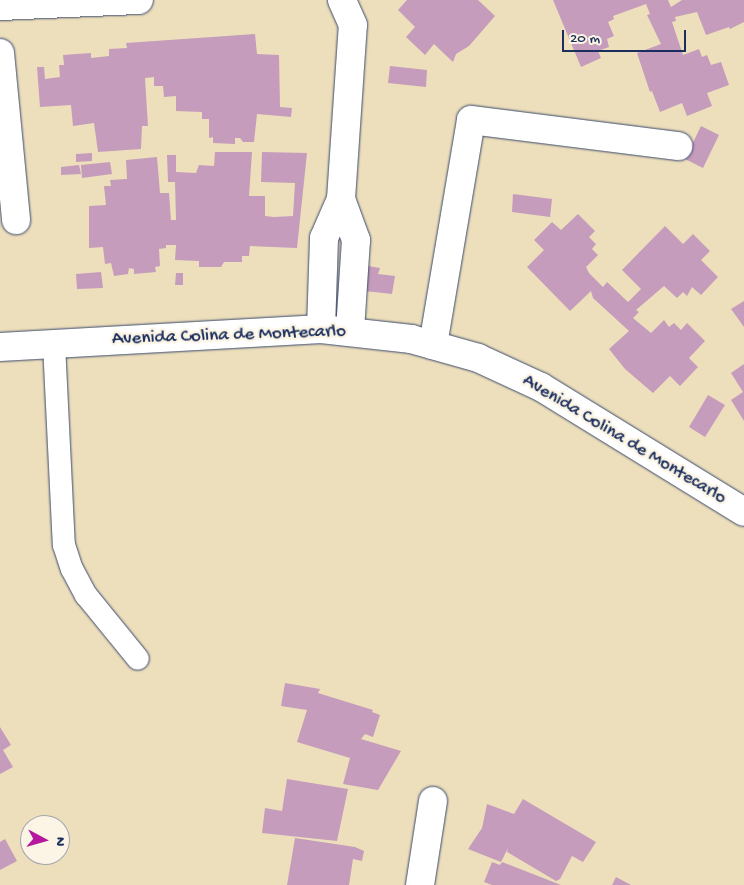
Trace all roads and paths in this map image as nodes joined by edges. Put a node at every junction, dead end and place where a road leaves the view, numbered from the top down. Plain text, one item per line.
1 (139, 0) edge
2 (342, 0) edge
3 (0, 6) edge
4 (0, 53) edge
5 (678, 146) dead end
6 (341, 199) junction
7 (16, 220) dead end
8 (321, 329) junction
9 (350, 330) junction
10 (54, 344) junction
11 (433, 345) junction
12 (0, 347) edge
13 (744, 512) edge
14 (138, 659) dead end
15 (433, 801) dead end
16 (420, 885) edge

1 - 3 street
2 - 6 street
4 - 7 street
5 - 11 street
6 - 8 street
6 - 9 street
8 - 9 street, Avenida Colina de Montecarlo
8 - 10 street, Avenida Colina de Montecarlo
9 - 11 street, Avenida Colina de Montecarlo
10 - 12 street, Avenida Colina de Montecarlo
10 - 14 lane
11 - 13 street, Avenida Colina de Montecarlo
15 - 16 street

